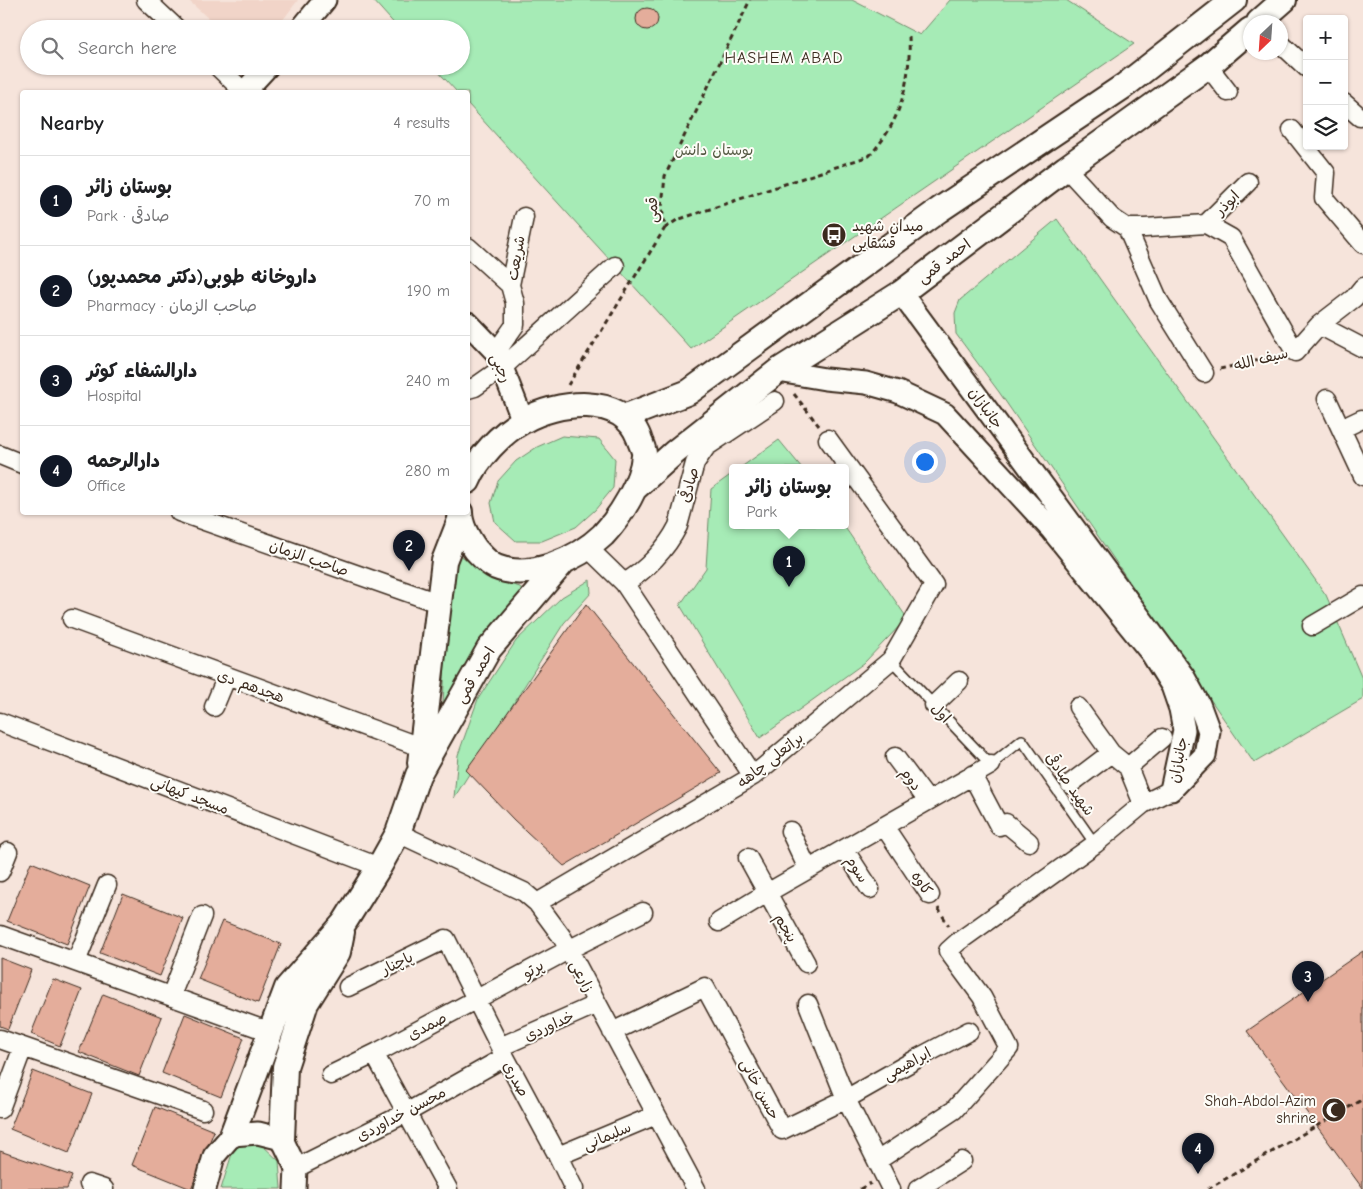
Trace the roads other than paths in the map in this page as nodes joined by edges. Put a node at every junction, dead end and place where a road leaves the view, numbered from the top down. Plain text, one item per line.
1 (146, 0) edge
2 (325, 0) edge
3 (1234, 0) edge
4 (1284, 0) edge
5 (1267, 15) edge
6 (167, 20) edge
7 (308, 20) edge
8 (1243, 36) edge
9 (1288, 51) edge
10 (1303, 64) edge
11 (1208, 66) junction
12 (227, 75) edge
13 (260, 75) edge
14 (243, 90) edge
15 (247, 90) edge
16 (1228, 92) dead end
17 (1346, 105) edge
18 (1360, 117) dead end
19 (1292, 130) dead end
20 (1303, 140) edge
21 (1311, 150) edge
22 (1066, 168) junction
23 (1248, 182) dead end
24 (524, 217) dead end
25 (1206, 224) junction
26 (1127, 228) junction
27 (1363, 244) edge
28 (470, 249) edge
29 (616, 266) dead end
30 (510, 285) junction
31 (1363, 286) edge
32 (901, 293) junction
33 (470, 325) edge
34 (1319, 325) junction
35 (1363, 348) edge
36 (499, 360) junction
37 (778, 370) junction
38 (1204, 373) road end
39 (470, 388) edge
40 (1327, 398) dead end
41 (775, 401) road end
42 (624, 417) junction
43 (1362, 418) edge
44 (523, 421) junction
45 (1341, 429) junction
46 (828, 439) road end
47 (0, 455) edge
48 (20, 463) edge
49 (846, 464) edge
50 (849, 468) edge
51 (1363, 476) edge
52 (470, 478) edge
53 (635, 488) junction
54 (188, 515) edge
55 (460, 516) edge
56 (587, 547) junction
57 (564, 561) junction
58 (624, 584) junction
59 (1363, 596) edge
60 (438, 603) junction
61 (72, 619) dead end
62 (1312, 626) dead end
63 (891, 660) junction
64 (227, 676) junction
65 (959, 681) dead end
66 (934, 705) junction
67 (214, 707) dead end
68 (1078, 707) dead end
69 (0, 722) edge
70 (1162, 738) dead end
71 (426, 750) junction
72 (1111, 753) junction
73 (895, 757) dead end
74 (991, 765) junction
75 (1128, 767) junction
76 (753, 776) junction
77 (972, 776) junction
78 (1070, 784) dead end
79 (1171, 790) junction
80 (928, 801) junction
81 (1143, 804) junction
82 (884, 826) junction
83 (790, 831) dead end
84 (398, 832) junction
85 (1029, 842) dead end
86 (1095, 844) junction
87 (844, 849) junction
88 (8, 852) dead end
89 (748, 858) dead end
90 (379, 868) junction
91 (808, 869) junction
92 (0, 872) edge
93 (107, 885) dead end
94 (870, 889) dead end
95 (767, 893) junction
96 (930, 895) road end
97 (537, 903) junction
98 (643, 912) dead end
99 (202, 916) dead end
100 (719, 922) dead end
101 (344, 923) junction
102 (0, 935) edge
103 (568, 950) junction
104 (76, 962) junction
105 (806, 963) dead end
106 (348, 988) dead end
107 (171, 996) junction
108 (477, 1000) junction
109 (597, 1004) junction
110 (808, 1004) dead end
111 (272, 1030) junction
112 (969, 1031) dead end
113 (612, 1032) junction
114 (0, 1039) edge
115 (22, 1047) junction
116 (378, 1052) junction
117 (502, 1052) junction
118 (331, 1075) dead end
119 (846, 1099) junction
120 (0, 1109) edge
121 (202, 1110) dead end
122 (406, 1113) junction
123 (656, 1115) junction
124 (232, 1135) junction
125 (282, 1140) junction
126 (558, 1156) junction
127 (877, 1161) junction
128 (962, 1161) dead end
129 (295, 1179) edge
130 (204, 1189) edge
131 (448, 1189) edge
132 (574, 1189) edge
133 (696, 1189) edge
134 (891, 1189) edge
135 (918, 1189) edge

1 - 6 street
2 - 7 street
3 - 42 main road
4 - 5 main road
8 - 11 main road, احمد قمی
9 - 10 street
11 - 16 street
11 - 22 main road, احمد قمی
12 - 14 street
13 - 15 street
17 - 18 street
19 - 20 street
21 - 27 street
22 - 26 street
22 - 32 main road, احمد قمی
23 - 25 street, ابوذر
24 - 30 street, شریعت
25 - 26 street
25 - 34 street, سیف الله
26 - 38 street
28 - 30 street
29 - 36 street
30 - 36 street, شریعت
31 - 34 street, سیف الله
32 - 37 main road, احمد قمی
32 - 79 street, جانبازان
33 - 36 street, رجبی
34 - 35 street
36 - 39 street
36 - 44 street, رجبی
37 - 53 main road, احمد قمی
37 - 79 street, جانبازان
40 - 45 street
41 - 58 street, صادقی
42 - 44 main road
42 - 53 main road
43 - 45 street
44 - 52 main road
45 - 51 street
46 - 49 street, براتعلی چاهه
47 - 48 street
50 - 63 street, براتعلی چاهه
53 - 56 main road
54 - 60 street, صاحب الزمان
55 - 57 main road
55 - 60 main road, احمد قمی
56 - 57 main road
56 - 58 street
57 - 71 main road, احمد قمی
58 - 76 street
59 - 62 street
60 - 71 main road, احمد قمی
61 - 64 street, هجدهم دی
63 - 66 lane, اول
63 - 76 street, براتعلی چاهه
64 - 67 street
64 - 71 street, هجدهم دی
65 - 66 street
66 - 74 lane, اول
68 - 72 street
69 - 90 street, مسجد کیهانی
70 - 75 street
71 - 84 main road, احمد قمی
72 - 75 street
72 - 78 street
73 - 80 street, دوم
74 - 77 street
74 - 86 lane, شهید صادقی
75 - 81 street
76 - 97 street, براتعلی چاهه
77 - 80 street
77 - 85 street
79 - 81 street
80 - 82 street
81 - 86 street
82 - 87 street
82 - 96 street, کاوه
83 - 91 street
84 - 90 main road, احمد قمی
84 - 97 street, زارعی
86 - 127 street
87 - 91 street
87 - 94 street, سوم
88 - 92 street
89 - 95 street, پنجم
90 - 101 main road, احمد قمی
91 - 95 street
93 - 104 street
95 - 100 street
95 - 105 street, پنجم
97 - 103 street, زارعی
98 - 103 street, پرتو
99 - 107 street
101 - 111 main road
101 - 125 main road
102 - 104 street
103 - 108 street, پرتو
103 - 109 street, زارعی
104 - 107 street
106 - 108 street, پاچنار
107 - 111 street
108 - 116 street, صمدی
108 - 117 street, صدری
109 - 113 street, زارعی
109 - 117 street, خداوردی
110 - 119 street
111 - 124 main road
112 - 119 street, ابراهیمی
113 - 119 street, حسن خانی
113 - 123 street, زارعی
114 - 115 street
115 - 120 street
115 - 121 street
116 - 118 street, صمدی
116 - 122 street
117 - 122 street, محسن خداوردی
117 - 126 street, صدری
119 - 127 street
122 - 129 street, محسن خداوردی
122 - 131 street
123 - 126 street, سلیمانی
123 - 133 street, زارعی
124 - 125 street
124 - 130 street
125 - 129 street
126 - 132 street, صدری
127 - 134 street
128 - 135 street

